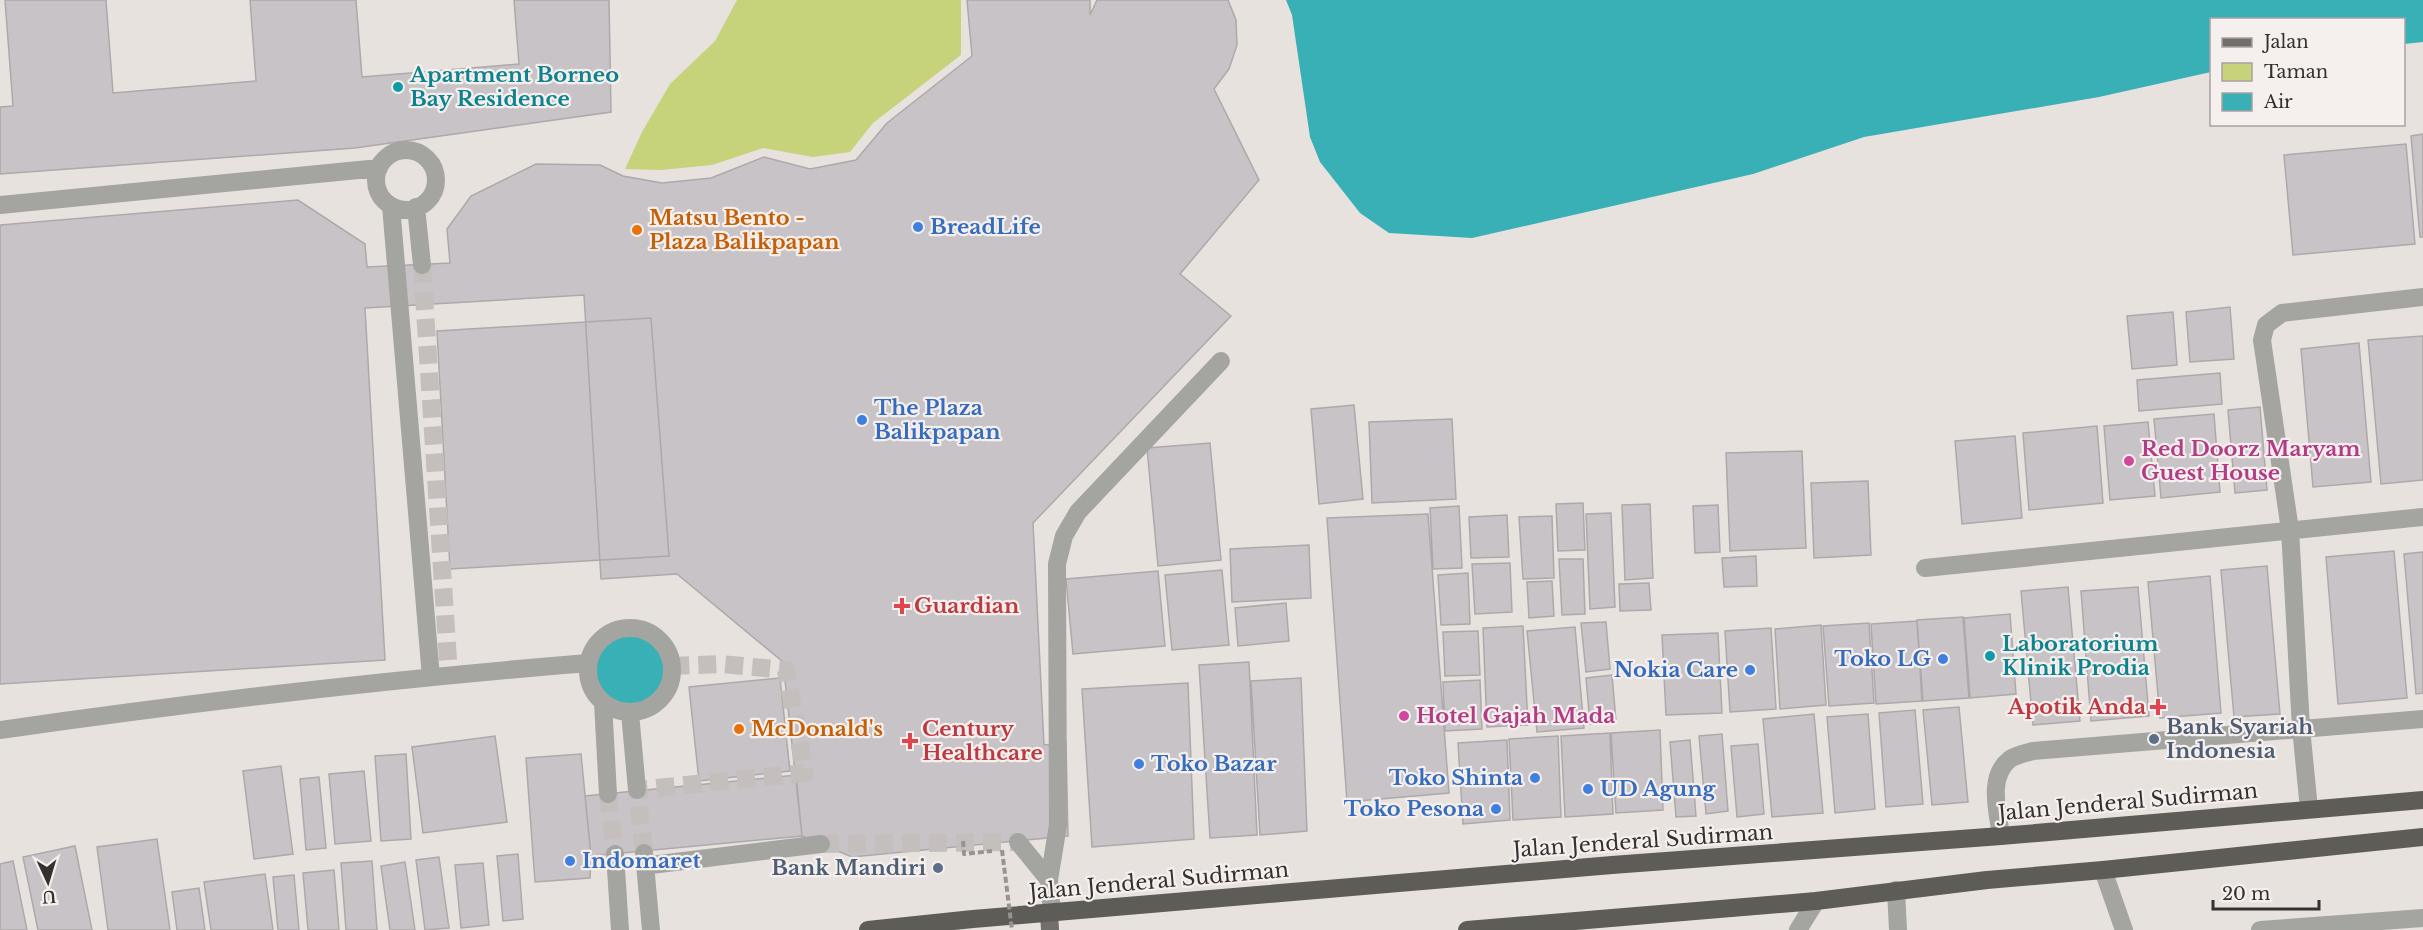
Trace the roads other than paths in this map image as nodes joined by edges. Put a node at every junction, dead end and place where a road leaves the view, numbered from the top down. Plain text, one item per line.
1 (379, 168) junction
2 (0, 205) edge
3 (391, 206) junction
4 (416, 207) junction
5 (422, 265) tunnel mouth
6 (2423, 297) edge
7 (1221, 361) dead end
8 (2423, 517) edge
9 (2290, 530) junction
10 (1925, 568) dead end
11 (588, 663) junction
12 (440, 676) junction
13 (603, 704) junction
14 (630, 713) junction
15 (2423, 719) edge
16 (2301, 728) junction
17 (0, 730) edge
18 (637, 790) dead end
19 (608, 794) tunnel mouth
20 (2423, 800) edge
21 (2309, 809) junction
22 (2001, 836) junction
23 (2423, 837) edge
24 (1018, 842) dead end
25 (821, 844) tunnel mouth
26 (615, 854) tunnel mouth
27 (2103, 870) junction
28 (1049, 879) junction
29 (1896, 890) junction
30 (1816, 901) junction
31 (2423, 918) edge
32 (1050, 919) edge
33 (974, 924) edge
34 (1560, 925) edge
35 (1534, 927) edge
36 (620, 930) edge
37 (651, 930) edge
38 (868, 930) edge
39 (1467, 930) edge
40 (1798, 930) edge
41 (1898, 930) edge
42 (2124, 930) edge
43 (2260, 930) edge

1 - 2 street
1 - 3 street
1 - 4 street
3 - 4 street
3 - 12 street
4 - 5 street
6 - 9 street
7 - 28 street
8 - 9 street
9 - 10 street
9 - 16 street
11 - 12 street
11 - 13 street
11 - 14 street
12 - 17 street
13 - 14 street
13 - 19 street
14 - 18 street
15 - 16 street
16 - 21 street
16 - 22 street
20 - 21 highway, Jalan Jenderal Sudirman
21 - 22 highway, Jalan Jenderal Sudirman
22 - 32 highway, Jalan Jenderal Sudirman
23 - 27 highway
24 - 28 street
25 - 37 street
26 - 36 street
27 - 29 highway
27 - 42 street
28 - 32 street
29 - 30 highway
29 - 41 street
30 - 34 highway
30 - 40 street
31 - 43 street
32 - 33 highway, Jalan Jenderal Sudirman
33 - 38 highway, Jalan Jenderal Sudirman
34 - 35 highway
35 - 39 highway

